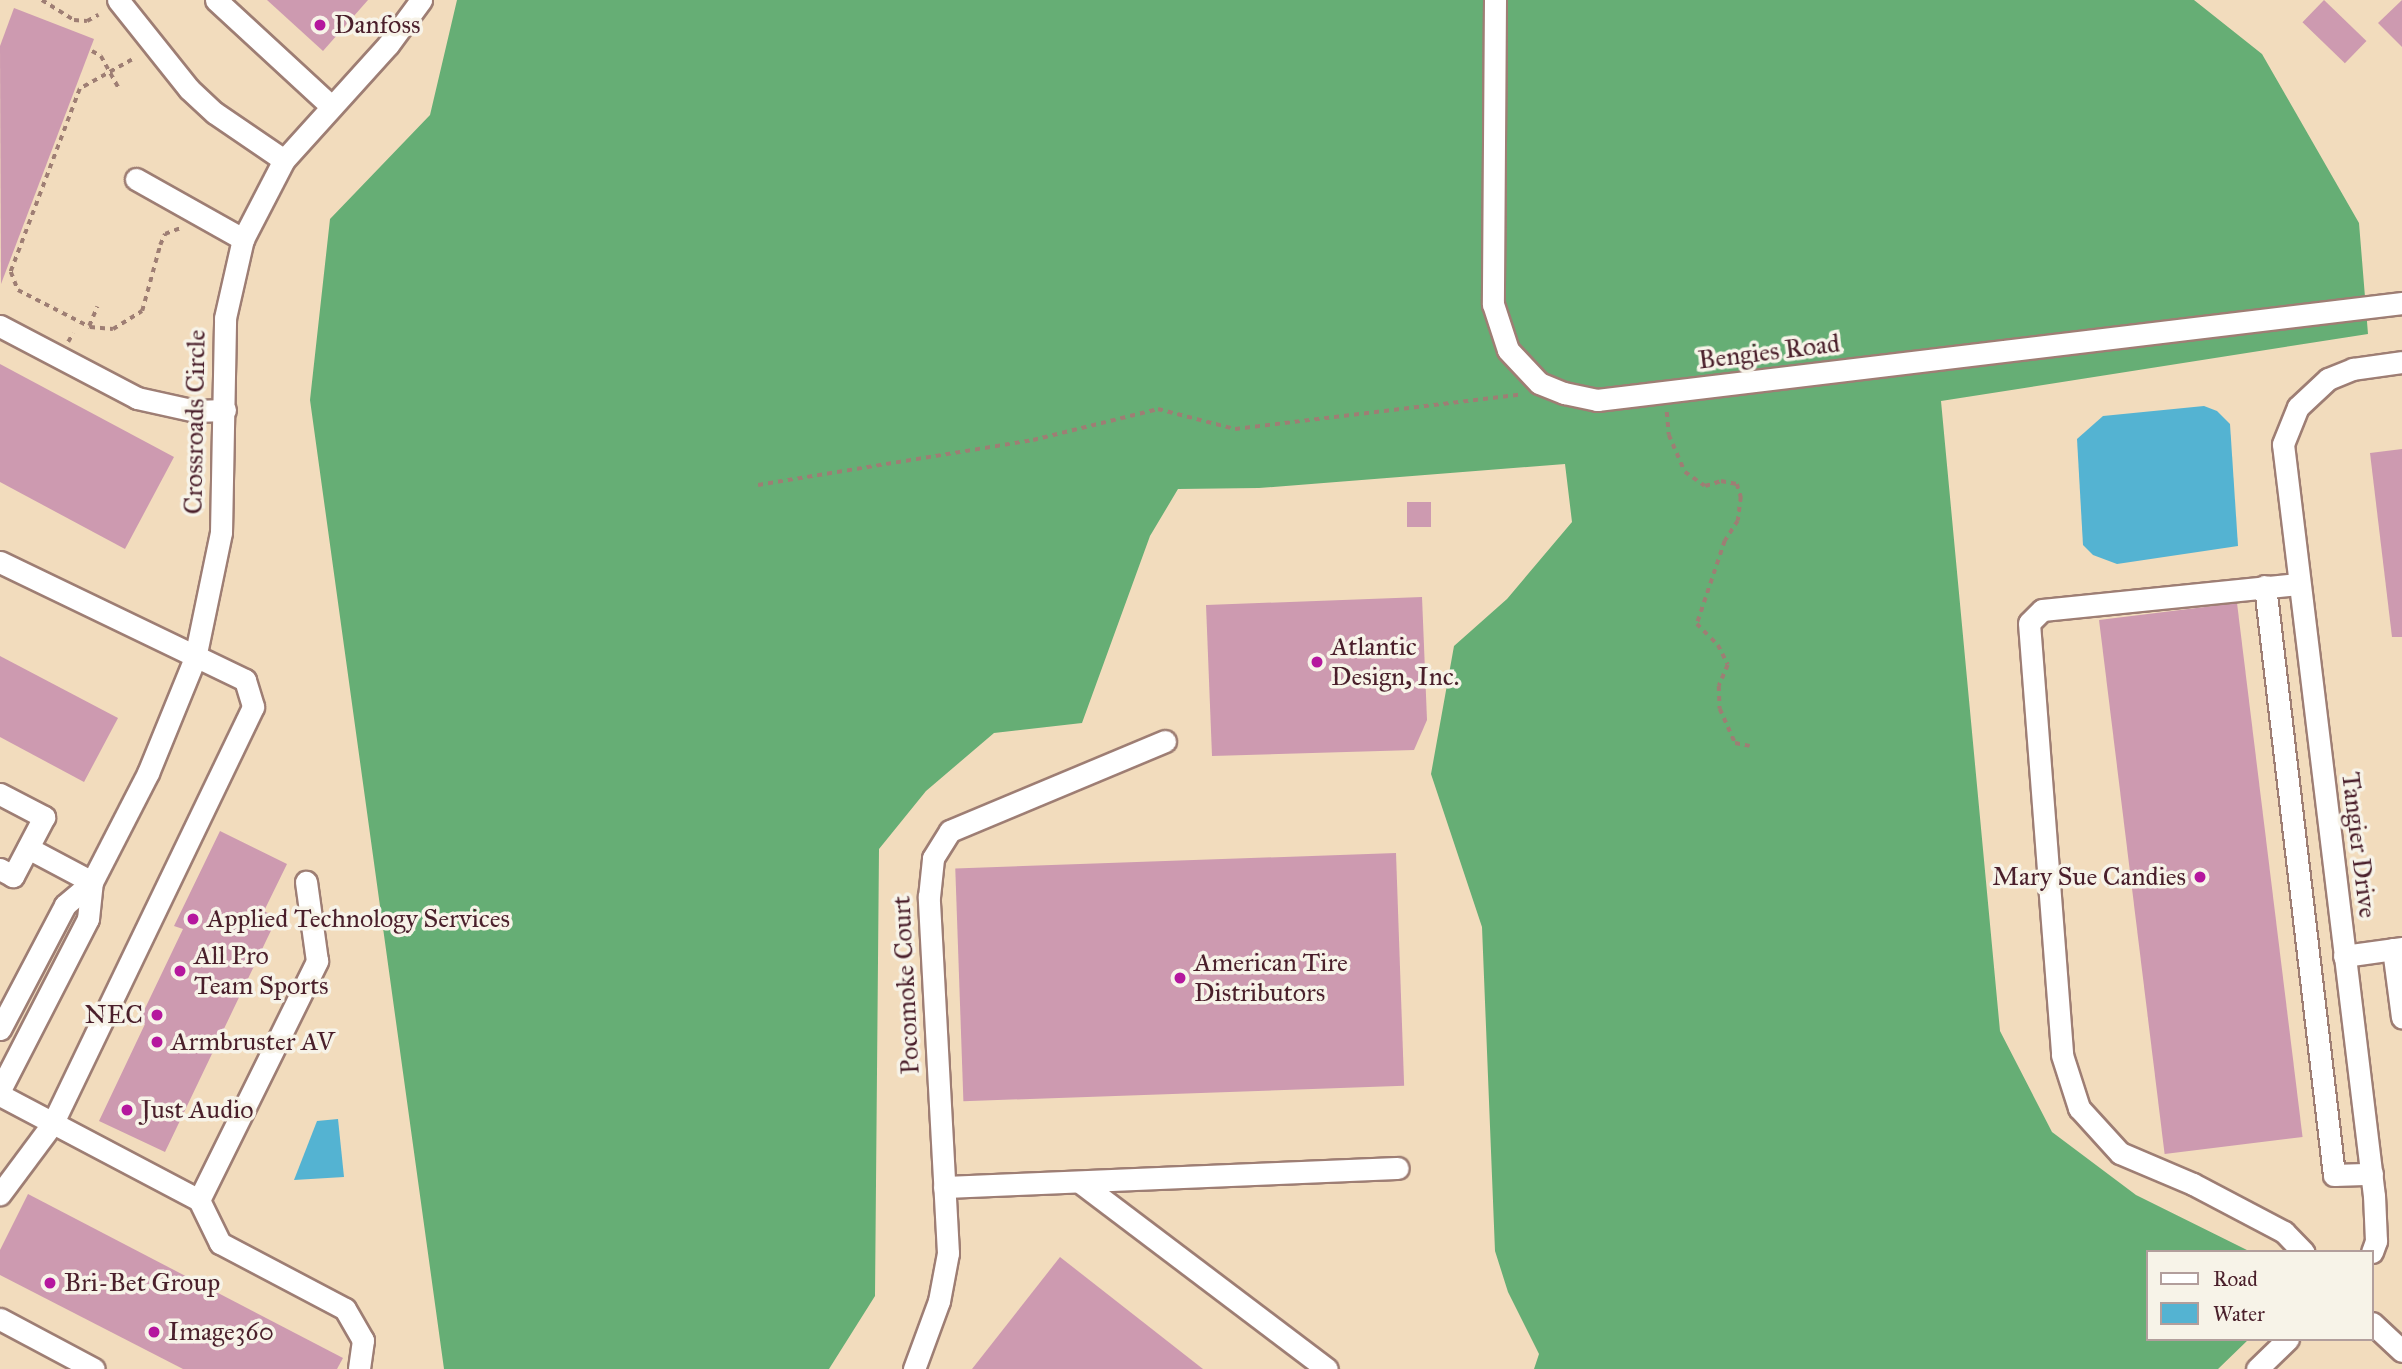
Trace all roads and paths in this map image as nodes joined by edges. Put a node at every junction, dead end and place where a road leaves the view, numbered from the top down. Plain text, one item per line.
1 (42, 0) edge
2 (118, 0) edge
3 (216, 0) edge
4 (421, 0) edge
5 (1495, 0) edge
6 (98, 15) dead end
7 (92, 51) dead end
8 (132, 60) dead end
9 (110, 72) junction
10 (120, 90) dead end
11 (331, 106) junction
12 (284, 160) junction
13 (136, 179) dead end
14 (192, 234) dead end
15 (243, 239) junction
16 (2402, 303) edge
17 (97, 307) dead end
18 (0, 326) edge
19 (89, 326) junction
20 (2402, 362) edge
21 (1539, 383) junction
22 (1665, 392) junction
23 (225, 410) junction
24 (758, 485) dead end
25 (0, 562) edge
26 (2298, 584) junction
27 (2265, 586) junction
28 (195, 658) junction
29 (1165, 741) dead end
30 (1750, 746) dead end
31 (0, 794) edge
32 (27, 848) junction
33 (0, 869) edge
34 (92, 882) junction
35 (306, 882) dead end
36 (2397, 948) edge
37 (2344, 956) junction
38 (2402, 1015) edge
39 (0, 1029) edge
40 (0, 1093) edge
41 (53, 1123) junction
42 (1398, 1168) dead end
43 (2372, 1174) junction
44 (1082, 1183) junction
45 (944, 1187) junction
46 (0, 1194) edge
47 (199, 1200) junction
48 (2301, 1250) edge
49 (2373, 1250) edge
50 (0, 1319) edge
51 (2374, 1325) edge
52 (2286, 1341) edge
53 (2402, 1352) edge
54 (94, 1369) edge
55 (359, 1369) edge
56 (914, 1369) edge
57 (1327, 1369) edge
58 (2257, 1369) edge

1 - 6 path
2 - 12 street
3 - 11 street
4 - 11 street, Crossroads Circle
5 - 21 street
7 - 9 path
8 - 9 path
9 - 10 path
9 - 19 path
11 - 12 street, Crossroads Circle
12 - 15 street, Crossroads Circle
13 - 15 street
14 - 19 path
15 - 23 street, Crossroads Circle
16 - 22 street, Bengies Road
17 - 19 path
18 - 23 street
20 - 26 street, Tangier Drive
21 - 22 street, Bengies Road
21 - 24 path
22 - 30 path
23 - 28 street, Crossroads Circle
25 - 28 street
26 - 27 street
26 - 37 street, Tangier Drive
27 - 43 street
27 - 48 street
28 - 34 street, Crossroads Circle
28 - 41 street
29 - 45 street, Pocomoke Court
31 - 32 street
32 - 33 street
32 - 34 street
34 - 39 street, Crossroads Circle
34 - 40 street, Crossroads Circle
35 - 47 street
36 - 37 street
36 - 38 street
37 - 43 street, Tangier Drive
40 - 41 street
41 - 46 street
41 - 47 street
42 - 44 street
43 - 49 street, Tangier Drive
44 - 45 street
44 - 57 street
45 - 56 street, Pocomoke Court
47 - 55 street
50 - 54 street
51 - 53 street
52 - 58 street

